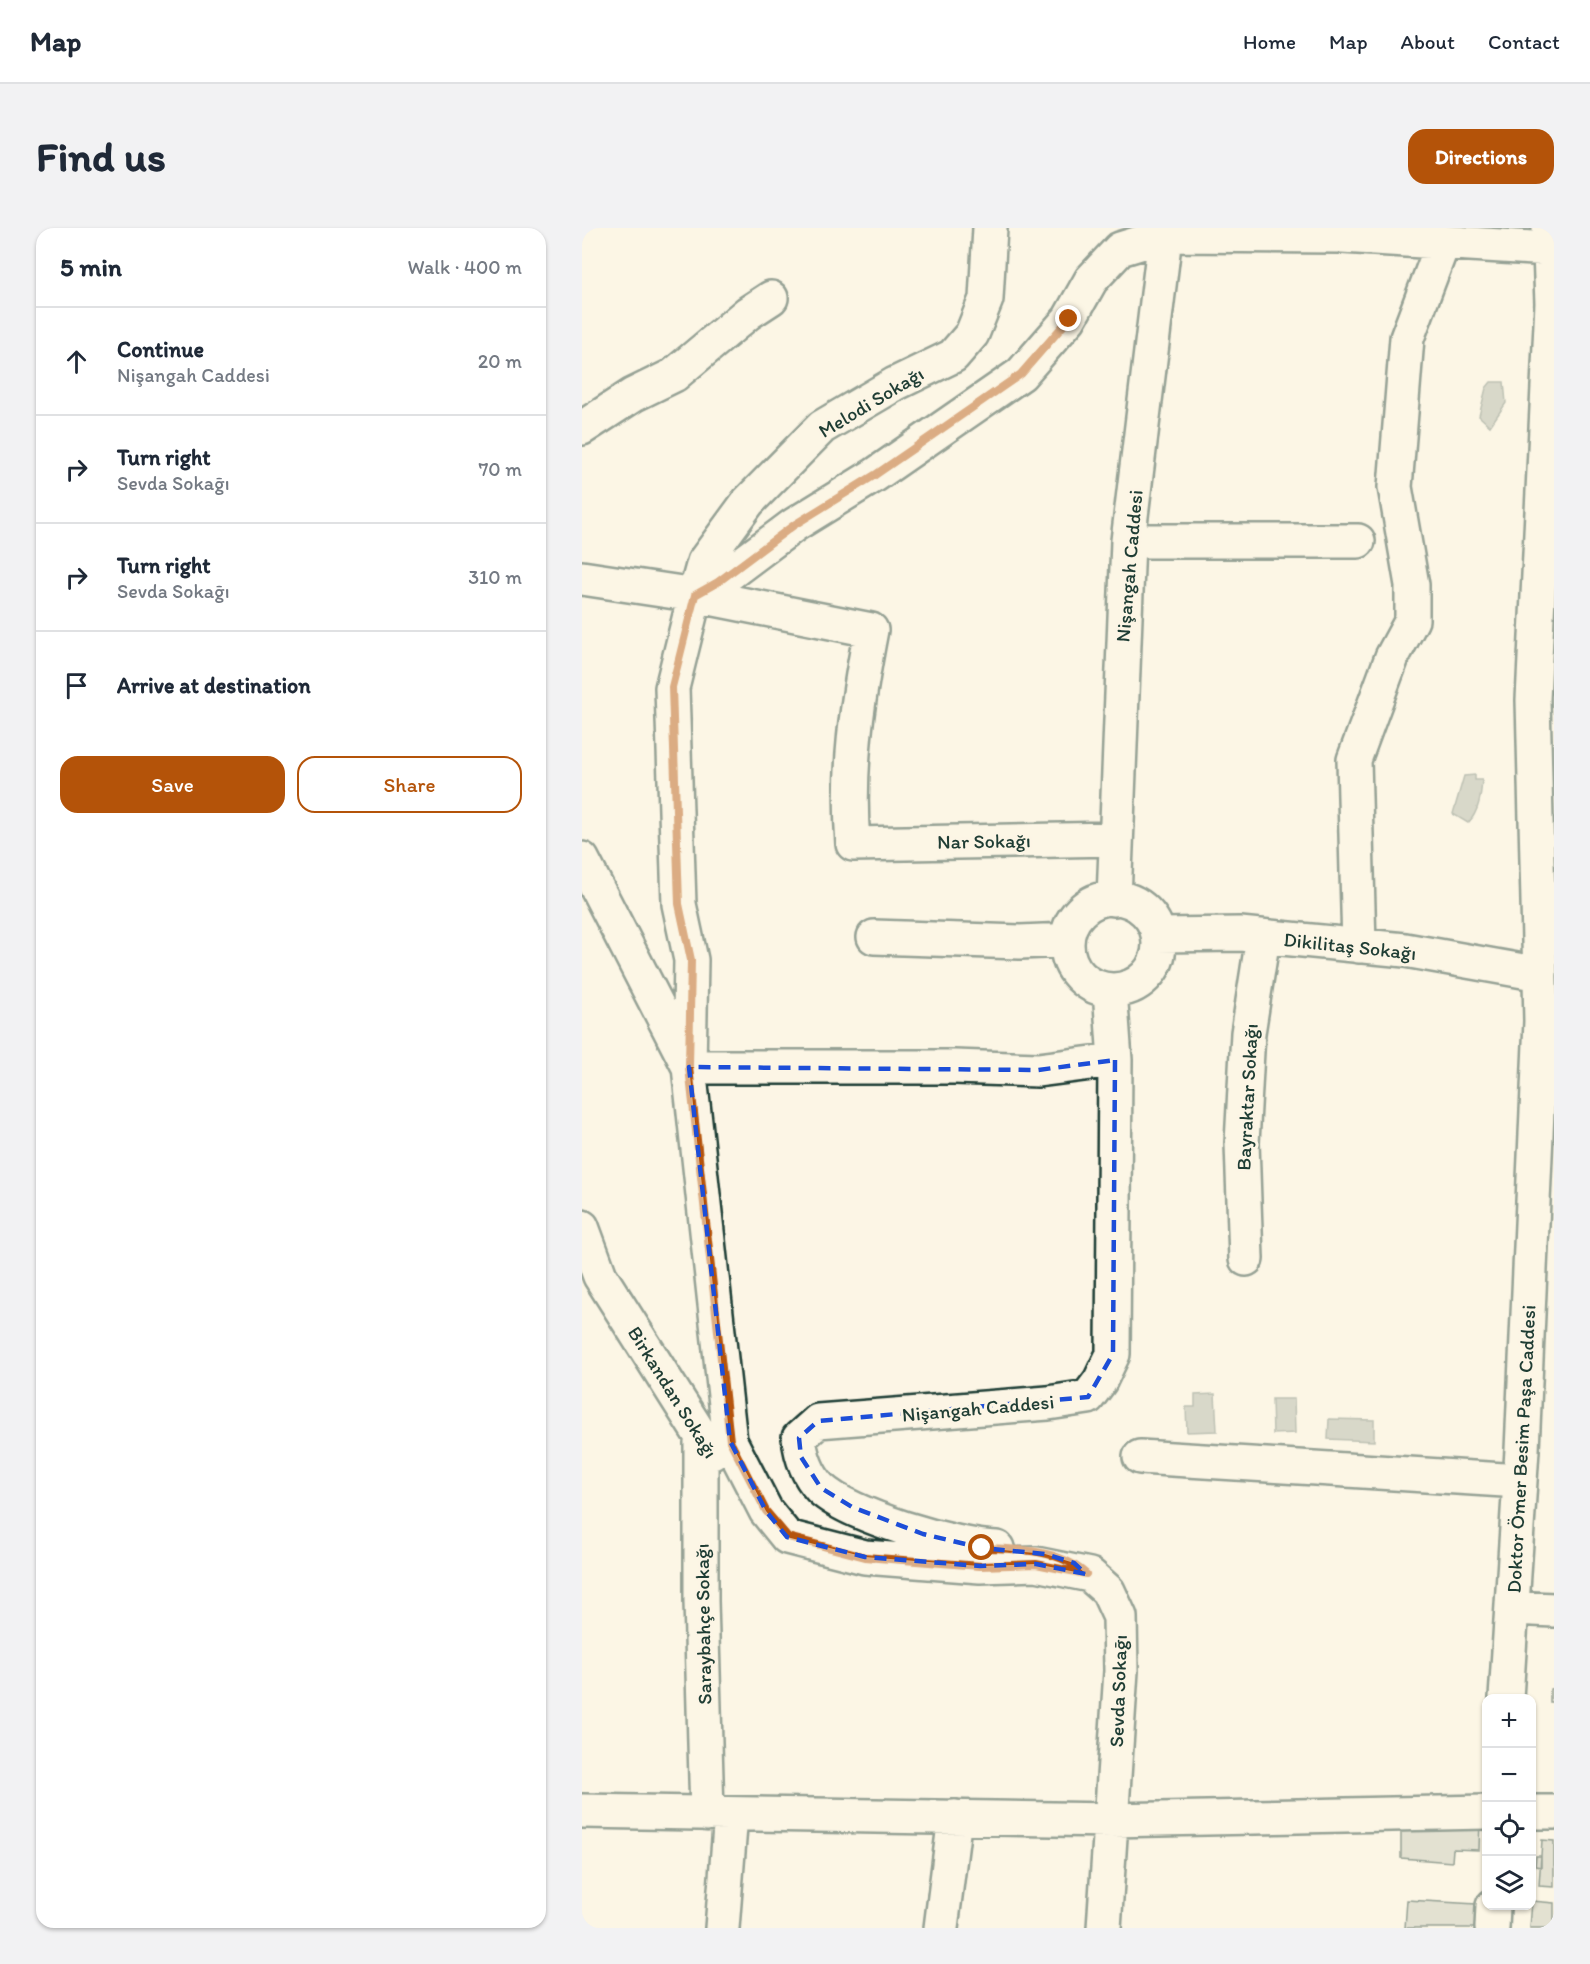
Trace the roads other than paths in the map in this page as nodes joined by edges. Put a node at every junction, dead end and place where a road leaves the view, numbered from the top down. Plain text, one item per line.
1 (990, 228) edge
2 (1166, 231) edge
3 (1342, 232) edge
4 (1549, 239) edge
5 (1443, 243) junction
6 (771, 298) dead end
7 (1553, 303) edge
8 (582, 428) edge
9 (1128, 541) junction
10 (1358, 541) dead end
11 (582, 578) edge
12 (695, 595) junction
13 (1115, 839) junction
14 (582, 859) edge
15 (1114, 899) junction
16 (1159, 935) junction
17 (1263, 936) junction
18 (874, 937) dead end
19 (1067, 940) junction
20 (1359, 946) junction
21 (1545, 958) edge
22 (1110, 990) junction
23 (1115, 1060) junction
24 (689, 1067) junction
25 (582, 1227) edge
26 (1246, 1259) dead end
27 (701, 1435) junction
28 (1140, 1457) dead end
29 (1520, 1481) junction
30 (788, 1537) junction
31 (1086, 1574) junction
32 (1512, 1608) junction
33 (1554, 1610) edge
34 (1506, 1694) edge
35 (582, 1811) edge
36 (1482, 1812) edge
37 (1536, 1812) edge
38 (1554, 1812) edge
39 (719, 1814) junction
40 (956, 1817) junction
41 (1111, 1820) junction
42 (1493, 1910) edge
43 (722, 1928) edge
44 (941, 1928) edge
45 (1104, 1928) edge
46 (1492, 1928) edge

1 - 12 street, Melodi Sokağı
2 - 3 street
2 - 9 street, Nişangah Caddesi
2 - 12 street
3 - 5 street
4 - 5 street
4 - 7 street, Doktor Ömer Besim Paşa Caddesi
5 - 20 street
6 - 8 street
7 - 21 street, Doktor Ömer Besim Paşa Caddesi
9 - 10 street
9 - 13 street, Nişangah Caddesi
11 - 12 street
12 - 13 street, Nar Sokağı
12 - 24 street
13 - 15 street, Nişangah Caddesi
14 - 24 street
15 - 16 street
15 - 19 street
16 - 17 street, Dikilitaş Sokağı
16 - 22 street
17 - 20 street, Dikilitaş Sokağı
17 - 26 street, Bayraktar Sokağı
18 - 19 street
19 - 22 street
20 - 21 street, Dikilitaş Sokağı
21 - 29 street, Doktor Ömer Besim Paşa Caddesi
22 - 23 street, Nişangah Caddesi
23 - 24 street
23 - 31 street, Nişangah Caddesi
24 - 30 street
25 - 27 street, Birkandan Sokağı
27 - 30 street, Birkandan Sokağı
27 - 39 street, Saraybahçe Sokağı
28 - 29 street
29 - 32 street, Doktor Ömer Besim Paşa Caddesi
30 - 31 street, Sevda Sokaḡı
31 - 41 street, Sevda Sokaḡı
32 - 33 street
32 - 34 street, Doktor Ömer Besim Paşa Caddesi
35 - 39 street
36 - 41 street
37 - 38 street
39 - 40 street
39 - 43 street, Saraybahçe Sokağı
40 - 41 street
40 - 44 street
41 - 45 street, Sevda Sokaḡı
42 - 46 street

